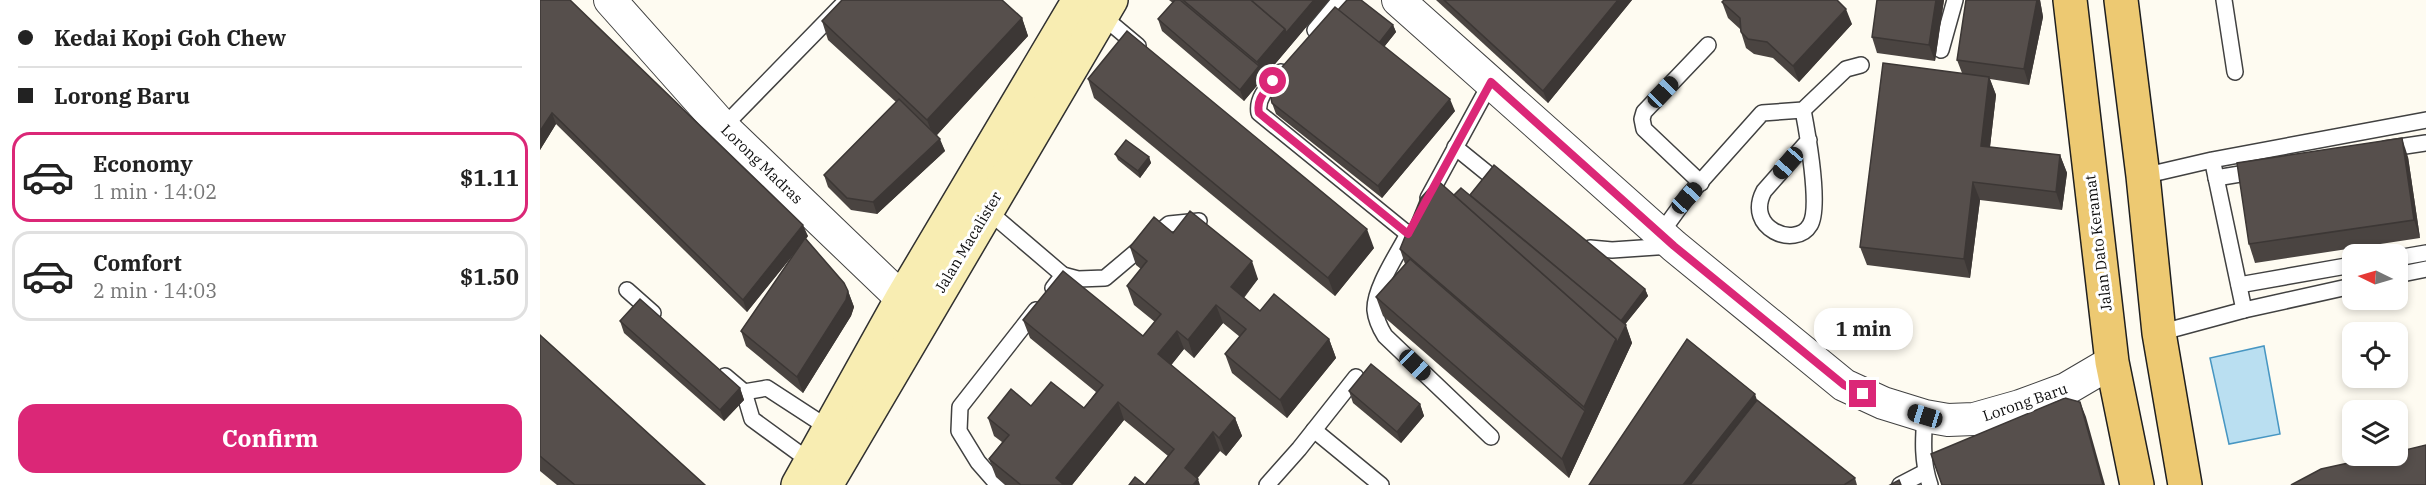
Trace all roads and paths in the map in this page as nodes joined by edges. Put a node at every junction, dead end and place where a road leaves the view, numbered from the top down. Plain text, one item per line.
1 (610, 0) edge
2 (847, 0) edge
3 (1340, 0) edge
4 (1398, 0) edge
5 (1955, 0) edge
6 (2070, 0) edge
7 (2121, 0) edge
8 (2223, 0) edge
9 (1097, 5) edge
10 (1304, 44) edge
11 (1708, 45) dead end
12 (1941, 50) dead end
13 (1147, 53) edge
14 (1289, 62) edge
15 (1861, 65) dead end
16 (2235, 72) dead end
17 (1491, 82) junction
18 (1803, 110) junction
19 (2426, 120) edge
20 (723, 127) junction
21 (1809, 140) junction
22 (2426, 143) edge
23 (1455, 147) junction
24 (2368, 152) edge
25 (2212, 160) junction
26 (2275, 168) edge
27 (2143, 176) junction
28 (1492, 177) edge
29 (2216, 178) junction
30 (1701, 183) junction
31 (987, 210) junction
32 (1200, 221) edge
33 (1408, 234) junction
34 (1668, 239) junction
35 (1590, 248) edge
36 (2426, 253) edge
37 (2408, 256) edge
38 (2342, 267) edge
39 (2426, 269) edge
40 (2408, 273) edge
41 (1063, 275) junction
42 (2239, 285) junction
43 (2342, 288) edge
44 (627, 290) dead end
45 (912, 309) junction
46 (2244, 310) junction
47 (663, 321) edge
48 (2159, 333) junction
49 (2112, 362) junction
50 (717, 368) edge
51 (1356, 377) dead end
52 (744, 392) junction
53 (1925, 416) junction
54 (830, 429) junction
55 (1314, 430) junction
56 (1491, 437) dead end
57 (812, 477) edge
58 (1928, 479) edge
59 (998, 485) edge
60 (1267, 485) edge
61 (1381, 485) edge
62 (1900, 485) edge
63 (2138, 485) edge
64 (2185, 485) edge

1 - 20 street, Lorong Madras
2 - 20 lane
3 - 10 lane
4 - 17 street, Lorong Baru
5 - 12 lane
6 - 49 main road, Jalan Dato Keramat
7 - 27 main road
8 - 16 lane
9 - 13 lane
9 - 31 main road, Jalan Macalister
9 - 45 main road, Jalan Macalister
11 - 30 lane
14 - 33 lane
15 - 18 lane
17 - 23 lane
17 - 34 street, Lorong Baru
18 - 21 lane
18 - 30 lane
19 - 25 lane
20 - 45 street, Lorong Madras
21 - 21 lane
22 - 24 lane
23 - 28 lane
23 - 33 lane
25 - 27 lane
25 - 29 lane
26 - 29 lane
27 - 48 main road
29 - 42 lane
30 - 34 lane
31 - 41 lane
31 - 45 main road, Jalan Macalister
32 - 41 lane
33 - 56 lane
34 - 35 lane
34 - 53 street, Lorong Baru
36 - 37 lane
38 - 42 lane
39 - 40 lane
41 - 59 lane
42 - 46 lane
43 - 46 lane
44 - 47 lane
45 - 54 main road, Jalan Macalister
45 - 57 main road, Jalan Macalister
46 - 48 lane
48 - 64 main road
49 - 53 street, Lorong Baru
49 - 63 main road, Jalan Dato Keramat
50 - 52 lane
51 - 55 lane
52 - 54 lane
52 - 57 lane
53 - 58 lane
54 - 57 main road, Jalan Macalister
55 - 60 lane
55 - 61 lane
58 - 62 lane

